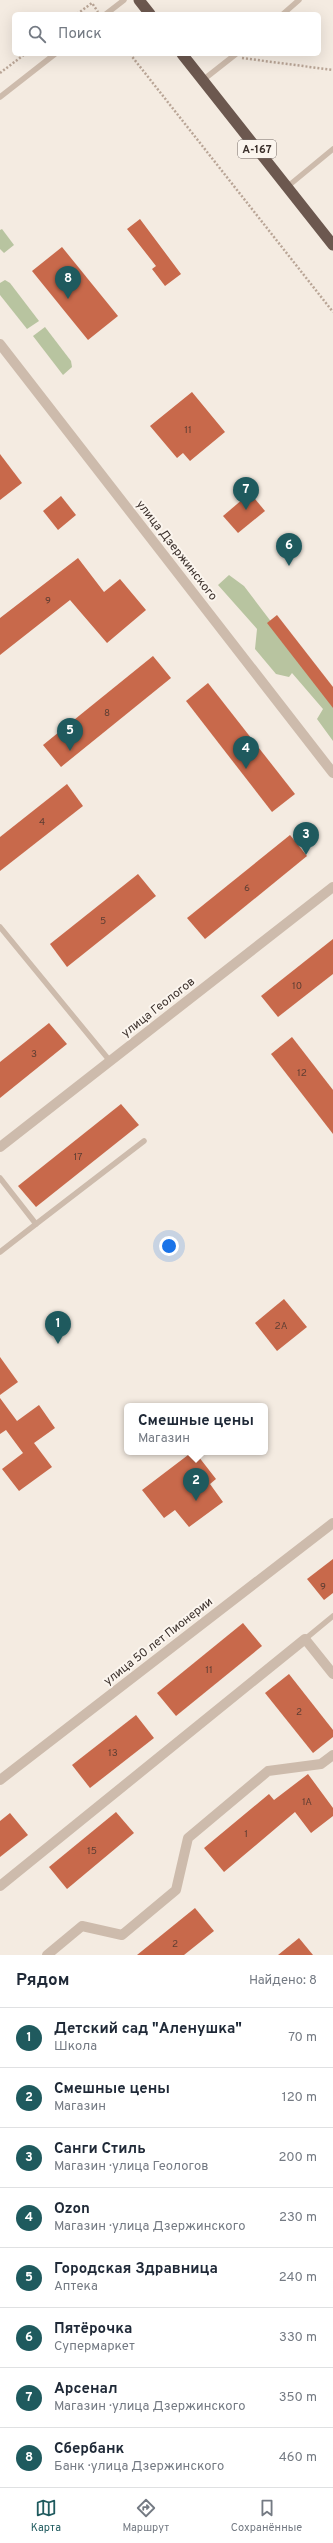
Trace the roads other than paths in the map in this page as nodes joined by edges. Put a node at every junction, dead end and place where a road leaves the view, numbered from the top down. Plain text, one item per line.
1 (124, 0) edge
2 (139, 0) edge
3 (299, 0) edge
4 (109, 12) edge
5 (148, 12) edge
6 (285, 12) edge
7 (52, 56) edge
8 (184, 56) edge
9 (235, 56) edge
10 (203, 80) junction
11 (0, 97) edge
12 (333, 149) edge
13 (287, 187) junction
14 (333, 245) edge
15 (0, 344) edge
16 (333, 773) edge
17 (333, 887) edge
18 (0, 927) edge
19 (110, 1061) junction
20 (144, 1141) dead end
21 (0, 1147) edge
22 (0, 1178) edge
23 (36, 1224) junction
24 (0, 1252) edge
25 (333, 1523) edge
26 (333, 1616) edge
27 (305, 1638) junction
28 (333, 1674) edge
29 (333, 1755) edge
30 (0, 1780) edge
31 (0, 1886) edge
32 (47, 1955) edge

1 - 4 lane
2 - 5 highway
3 - 6 lane
7 - 11 lane
8 - 10 highway, А-167
9 - 10 lane
10 - 13 highway, А-167
12 - 13 lane
13 - 14 highway, А-167
15 - 16 street, улица Дзержинского
17 - 19 street, улица Геологов
18 - 19 lane
19 - 21 street, улица Геологов
20 - 23 lane
22 - 23 lane
23 - 24 lane
25 - 30 street, улица 50 лет Пионерии
26 - 27 lane
27 - 28 street
27 - 31 street
29 - 32 street

